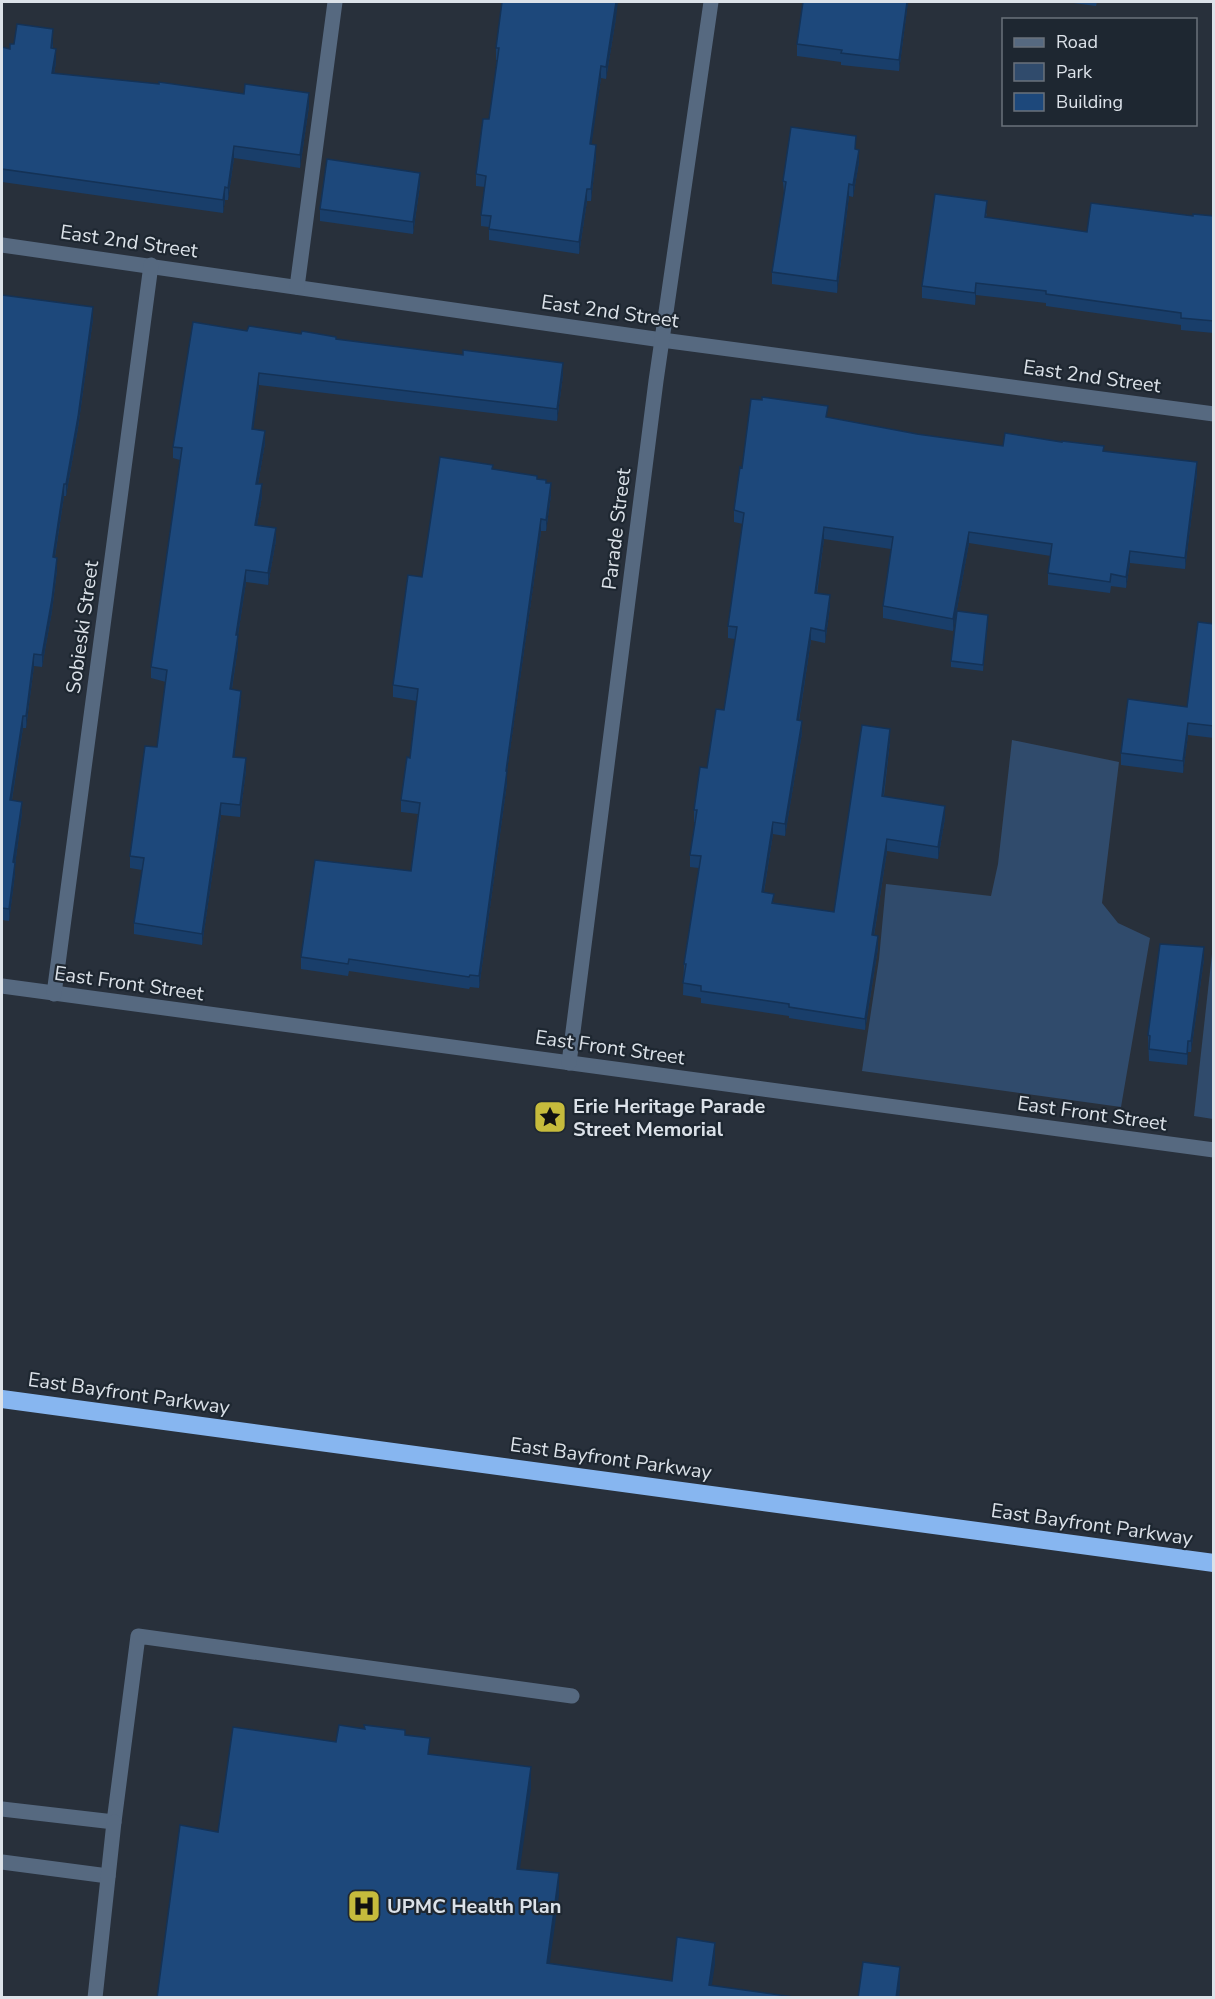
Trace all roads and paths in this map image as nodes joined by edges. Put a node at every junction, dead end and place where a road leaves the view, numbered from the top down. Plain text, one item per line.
1 (335, 2) edge
2 (711, 2) edge
3 (2, 245) edge
4 (151, 265) junction
5 (297, 286) junction
6 (662, 340) junction
7 (1214, 414) edge
8 (2, 986) edge
9 (54, 994) junction
10 (570, 1063) junction
11 (1214, 1150) edge
12 (2, 1399) edge
13 (1214, 1563) edge
14 (572, 1696) dead end
15 (2, 1809) edge
16 (114, 1822) junction
17 (2, 1862) edge
18 (108, 1876) junction
19 (95, 1998) edge

1 - 5 street
2 - 6 street, Parade Street
3 - 4 street, East 2nd Street
4 - 5 street, East 2nd Street
4 - 9 street, Sobieski Street
5 - 6 street, East 2nd Street
6 - 7 street, East 2nd Street
6 - 10 street, Parade Street
8 - 9 street, East Front Street
9 - 10 street, East Front Street
10 - 11 street, East Front Street
12 - 13 highway, East Bayfront Parkway
14 - 16 street
15 - 16 street
16 - 18 street
17 - 18 street
18 - 19 street

